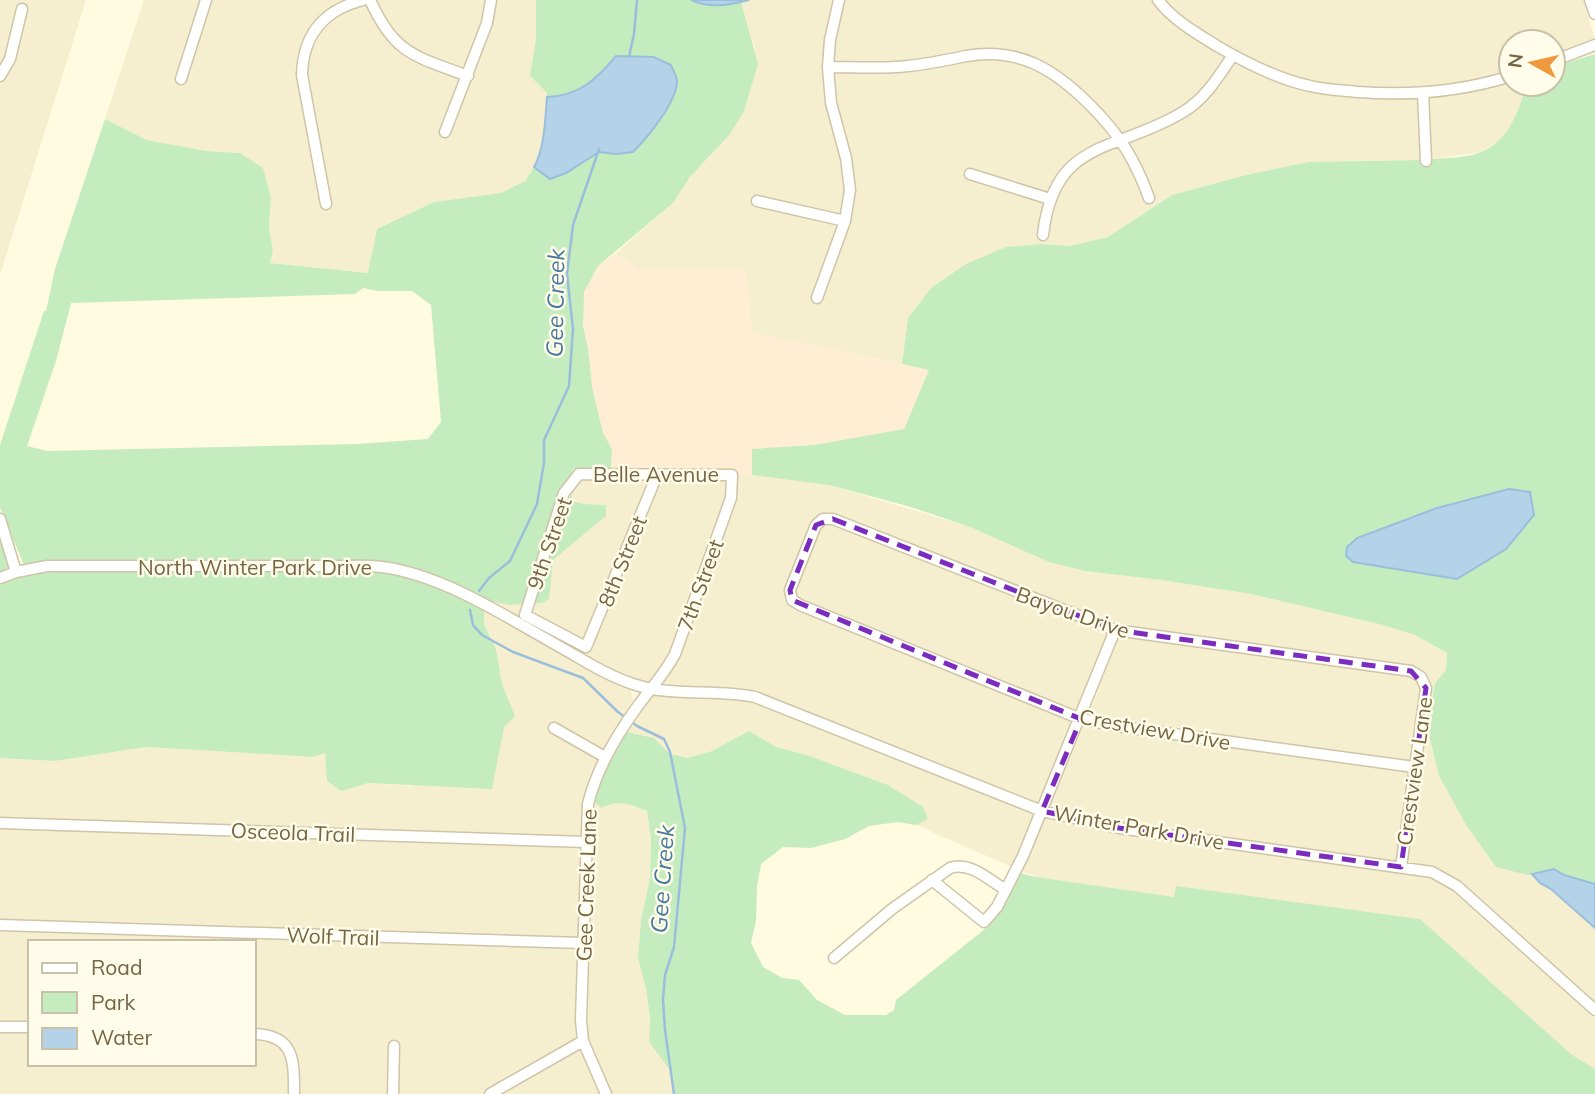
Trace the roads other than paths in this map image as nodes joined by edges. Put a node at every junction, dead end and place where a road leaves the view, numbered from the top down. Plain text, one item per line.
1 (206, 0) edge
2 (363, 0) edge
3 (370, 0) edge
4 (491, 0) edge
5 (839, 0) edge
6 (1158, 0) edge
7 (1590, 0) edge
8 (22, 9) dead end
9 (1595, 14) edge
10 (1595, 45) edge
11 (1233, 55) junction
12 (1567, 56) edge
13 (828, 67) junction
14 (0, 76) edge
15 (468, 76) junction
16 (181, 79) dead end
17 (1497, 80) edge
18 (1423, 93) junction
19 (445, 132) dead end
20 (1122, 141) junction
21 (1426, 161) dead end
22 (970, 174) dead end
23 (1149, 198) dead end
24 (1050, 200) junction
25 (757, 201) dead end
26 (326, 204) dead end
27 (845, 221) junction
28 (1043, 235) dead end
29 (817, 298) dead end
30 (579, 474) joint
31 (657, 474) junction
32 (732, 475) joint
33 (0, 519) edge
34 (16, 572) junction
35 (0, 578) edge
36 (792, 600) joint
37 (1115, 631) junction
38 (586, 647) joint
39 (1421, 677) joint
40 (652, 689) junction
41 (1081, 719) junction
42 (554, 728) dead end
43 (605, 757) junction
44 (1414, 768) junction
45 (1042, 811) junction
46 (0, 823) edge
47 (586, 842) junction
48 (1401, 867) junction
49 (932, 880) junction
50 (1006, 890) junction
51 (0, 925) edge
52 (583, 943) junction
53 (834, 958) dead end
54 (1595, 1010) edge
55 (0, 1027) edge
56 (28, 1027) edge
57 (256, 1034) edge
58 (583, 1041) junction
59 (394, 1046) dead end
60 (294, 1094) edge
61 (393, 1094) edge
62 (490, 1094) edge
63 (606, 1094) edge

1 - 16 street
2 - 26 street
3 - 15 street
4 - 15 street
5 - 13 street
6 - 11 street
7 - 9 street
8 - 14 street
10 - 12 street
11 - 18 street
11 - 20 street
13 - 20 street
13 - 27 street
15 - 19 street
17 - 18 street
18 - 21 street
20 - 23 street
20 - 24 street
22 - 24 street
24 - 28 street
25 - 27 street
27 - 29 street
30 - 31 street, Belle Avenue
30 - 38 street, 9th Street
31 - 32 street, Belle Avenue
31 - 38 street, 8th Street
32 - 40 street, 7th Street
33 - 34 street
34 - 35 street, North Winter Park Drive
34 - 40 street, North Winter Park Drive
36 - 37 street, Bayou Drive
36 - 41 street, Crestview Drive
37 - 39 street, Bayou Drive
37 - 41 street
39 - 44 street, Crestview Lane
40 - 43 street, Gee Creek Lane
40 - 45 street, Winter Park Drive
41 - 44 street, Crestview Drive
41 - 45 street
42 - 43 street
43 - 47 street, Gee Creek Lane
44 - 48 street, Crestview Lane
45 - 48 street, Winter Park Drive
45 - 50 street
46 - 47 street, Osceola Trail
47 - 52 street, Gee Creek Lane
48 - 54 street, Winter Park Drive
49 - 50 street
49 - 50 street
49 - 53 street
51 - 52 street, Wolf Trail
52 - 58 street, Gee Creek Lane
55 - 56 street
57 - 60 street
58 - 62 street
58 - 63 street, Gee Creek Lane
59 - 61 street

